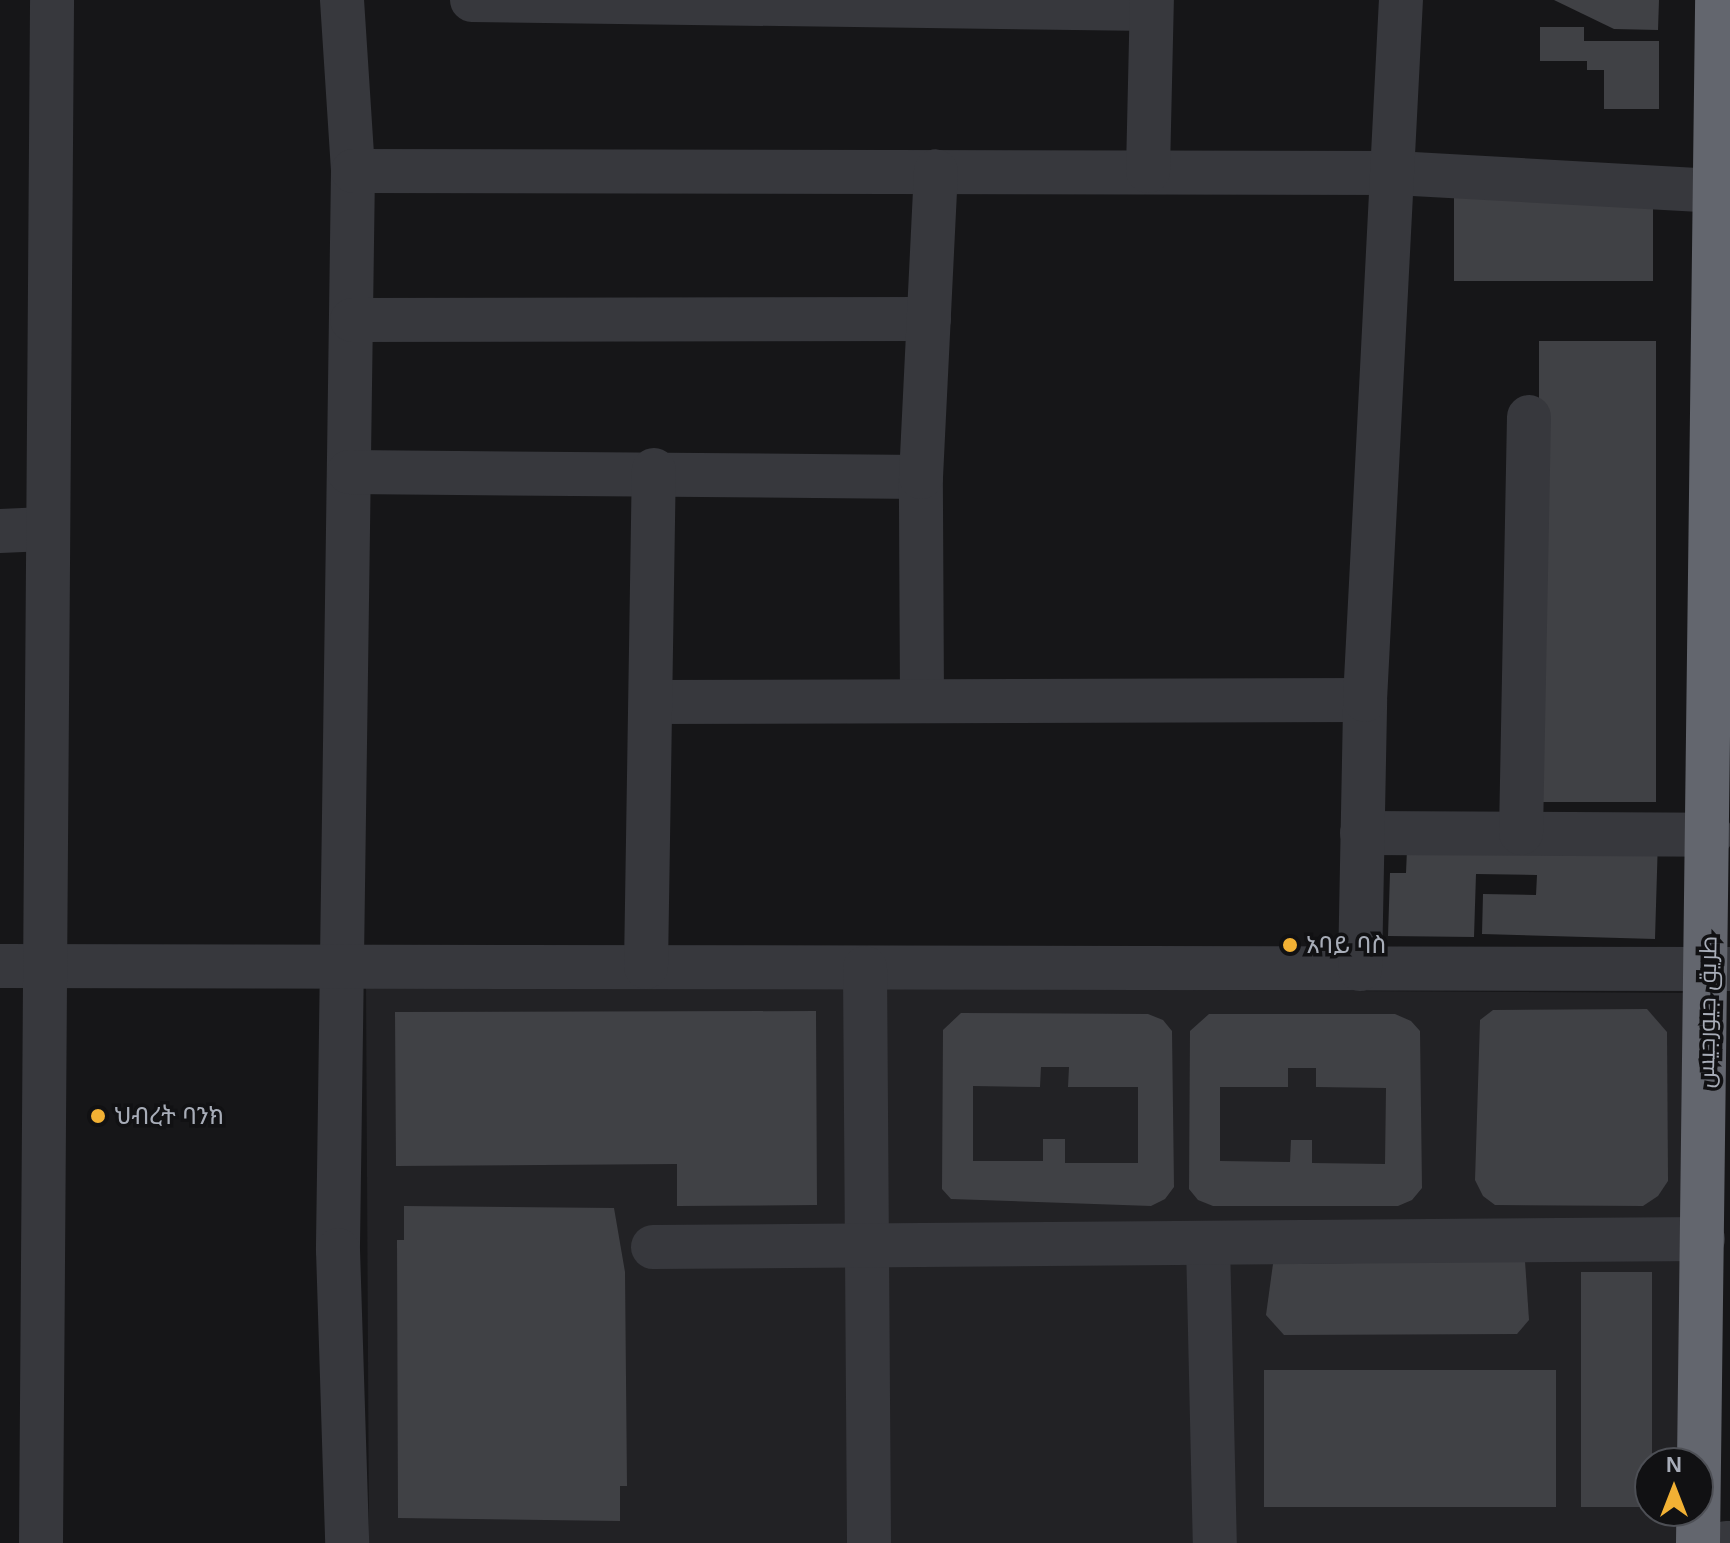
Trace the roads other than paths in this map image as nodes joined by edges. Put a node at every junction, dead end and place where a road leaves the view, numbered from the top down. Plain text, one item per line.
1 (52, 0) edge
2 (342, 0) edge
3 (472, 0) edge
4 (866, 0) edge
5 (1401, 0) edge
6 (1717, 0) edge
7 (626, 1) edge
8 (1151, 4) edge
9 (353, 171) junction
10 (936, 171) junction
11 (1148, 171) junction
12 (1395, 173) junction
13 (1714, 191) junction
14 (929, 319) junction
15 (352, 320) junction
16 (1529, 417) dead end
17 (1721, 448) edge
18 (654, 470) junction
19 (349, 472) junction
20 (921, 477) junction
21 (45, 529) junction
22 (0, 531) edge
23 (922, 699) junction
24 (1365, 700) junction
25 (653, 702) junction
26 (1362, 833) junction
27 (1521, 833) junction
28 (1711, 835) junction
29 (0, 966) edge
30 (50, 967) junction
31 (342, 967) junction
32 (646, 967) junction
33 (865, 968) junction
34 (1360, 969) junction
35 (1719, 969) edge
36 (1703, 1239) junction
37 (1208, 1243) junction
38 (865, 1245) junction
39 (653, 1247) dead end
40 (41, 1543) edge
41 (347, 1543) edge
42 (869, 1543) edge
43 (1215, 1543) edge
44 (1698, 1543) edge

1 - 21 street
2 - 9 street
3 - 7 street
4 - 7 street
4 - 8 street
5 - 12 street
6 - 13 highway, طريق جيورجيس
8 - 11 street
9 - 10 street
9 - 15 street
10 - 11 street
10 - 14 street
11 - 12 street
12 - 13 street
12 - 24 street
13 - 17 highway, طريق جيورجيس
14 - 15 street
14 - 20 street
15 - 19 street
16 - 27 street
17 - 28 highway, طريق جيورجيس
18 - 19 street
18 - 20 street
18 - 25 street
19 - 31 street
20 - 23 street
21 - 22 street
21 - 30 street
23 - 24 street
23 - 25 street
24 - 26 street
25 - 32 street
26 - 27 street
26 - 34 street
27 - 28 street
28 - 35 highway, طريق جيورجيس
29 - 30 street
30 - 31 street
30 - 40 street
31 - 32 street
31 - 41 street
32 - 33 street
33 - 34 street
33 - 38 street
34 - 35 street
35 - 36 highway, طريق جيورجيس
36 - 37 street
36 - 44 highway, طريق جيورجيس
37 - 38 street
37 - 43 street
38 - 39 street
38 - 42 street

